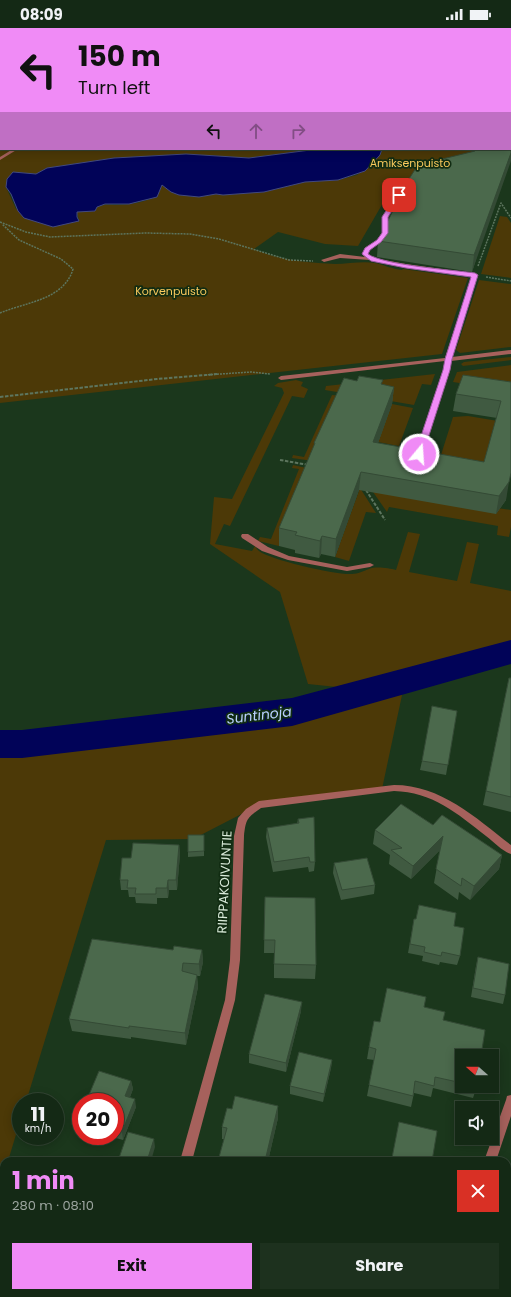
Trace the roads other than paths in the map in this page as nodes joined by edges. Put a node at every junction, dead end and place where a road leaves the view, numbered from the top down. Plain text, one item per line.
1 (14, 150) edge
2 (0, 159) edge
3 (399, 195) edge
4 (371, 259) junction
5 (324, 260) road end
6 (511, 352) edge
7 (448, 359) junction
8 (281, 378) dead end
9 (419, 454) edge
10 (245, 536) dead end
11 (370, 565) dead end
12 (511, 850) edge
13 (511, 1100) edge
14 (187, 1157) edge
15 (491, 1157) edge

1 - 2 street
3 - 4 street
4 - 5 street
4 - 7 street
6 - 7 street
7 - 8 street
7 - 9 street
10 - 11 street
12 - 14 street, RIIPPAKOIVUNTIE
13 - 15 street

